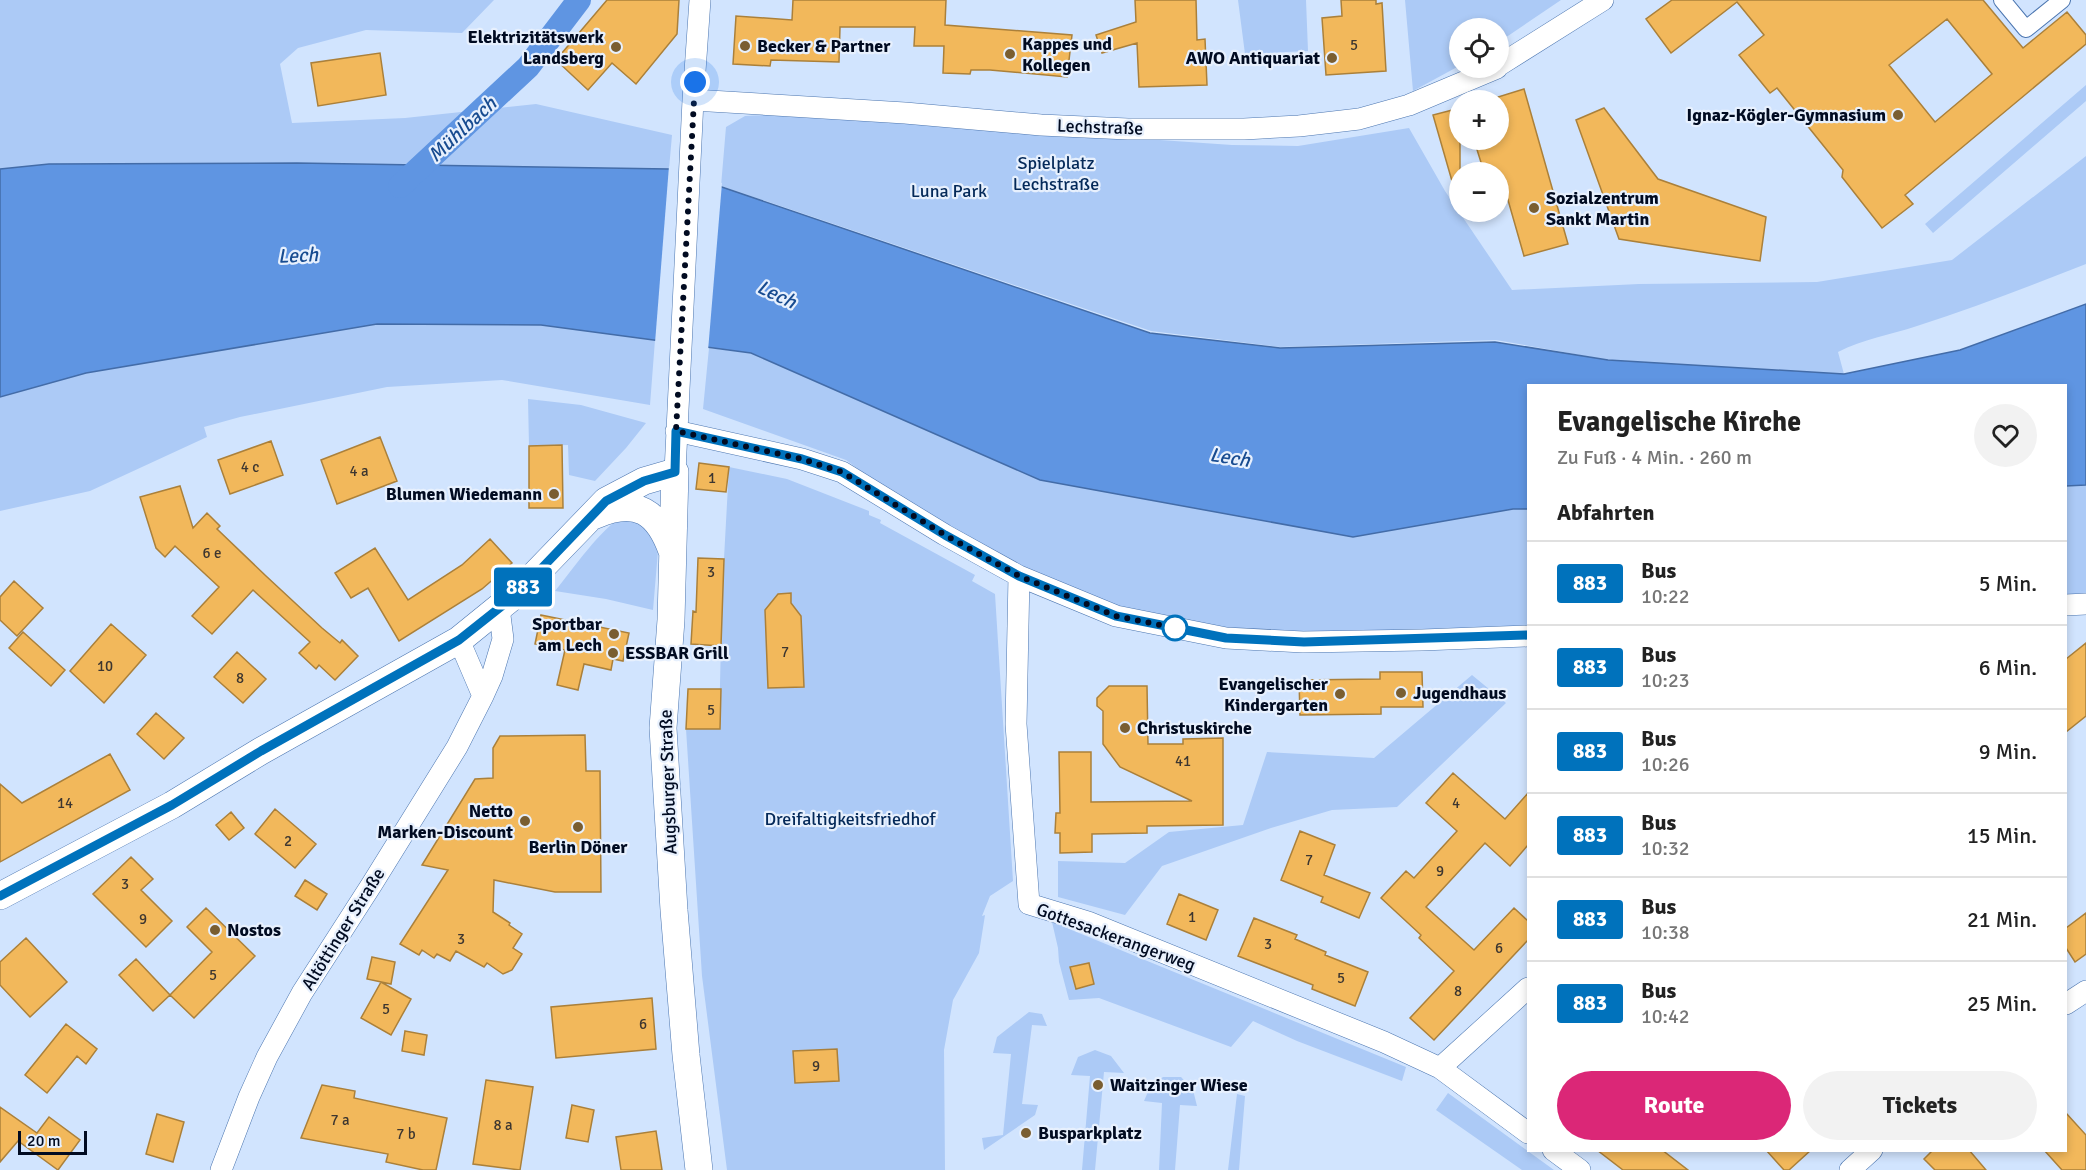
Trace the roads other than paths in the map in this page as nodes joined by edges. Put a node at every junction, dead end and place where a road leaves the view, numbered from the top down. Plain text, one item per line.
1 (700, 0) edge
2 (1604, 0) edge
3 (2002, 0) edge
4 (2062, 0) edge
5 (1509, 60) edge
6 (1472, 78) edge
7 (693, 100) junction
8 (676, 431) junction
9 (675, 472) junction
10 (590, 518) junction
11 (673, 554) junction
12 (1019, 576) junction
13 (2086, 604) edge
14 (2067, 605) edge
15 (500, 608) junction
16 (1527, 636) edge
17 (459, 640) junction
18 (483, 696) junction
19 (1, 894) edge
20 (1527, 989) edge
21 (2086, 991) edge
22 (2067, 1003) edge
23 (1440, 1068) junction
24 (1527, 1131) edge
25 (1556, 1152) edge
26 (1870, 1152) edge
27 (221, 1170) edge
28 (699, 1170) edge
29 (1580, 1170) edge
30 (1850, 1170) edge

1 - 7 street, Augsburger Straße
2 - 5 street, Lechstraße
3 - 4 street
6 - 7 street, Lechstraße
7 - 8 street, Augsburger Straße
8 - 9 street, Augsburger Straße
8 - 12 street
9 - 10 street
9 - 11 street, Augsburger Straße
10 - 11 street
10 - 15 street
11 - 28 street, Augsburger Straße
12 - 16 street
12 - 23 street, Gottesackerangerweg
13 - 14 street
15 - 17 street
15 - 18 street, Altöttinger Straße
17 - 18 street
17 - 19 street
18 - 27 street, Altöttinger Straße
20 - 23 street
21 - 22 street
23 - 24 street
25 - 29 street
26 - 30 street

